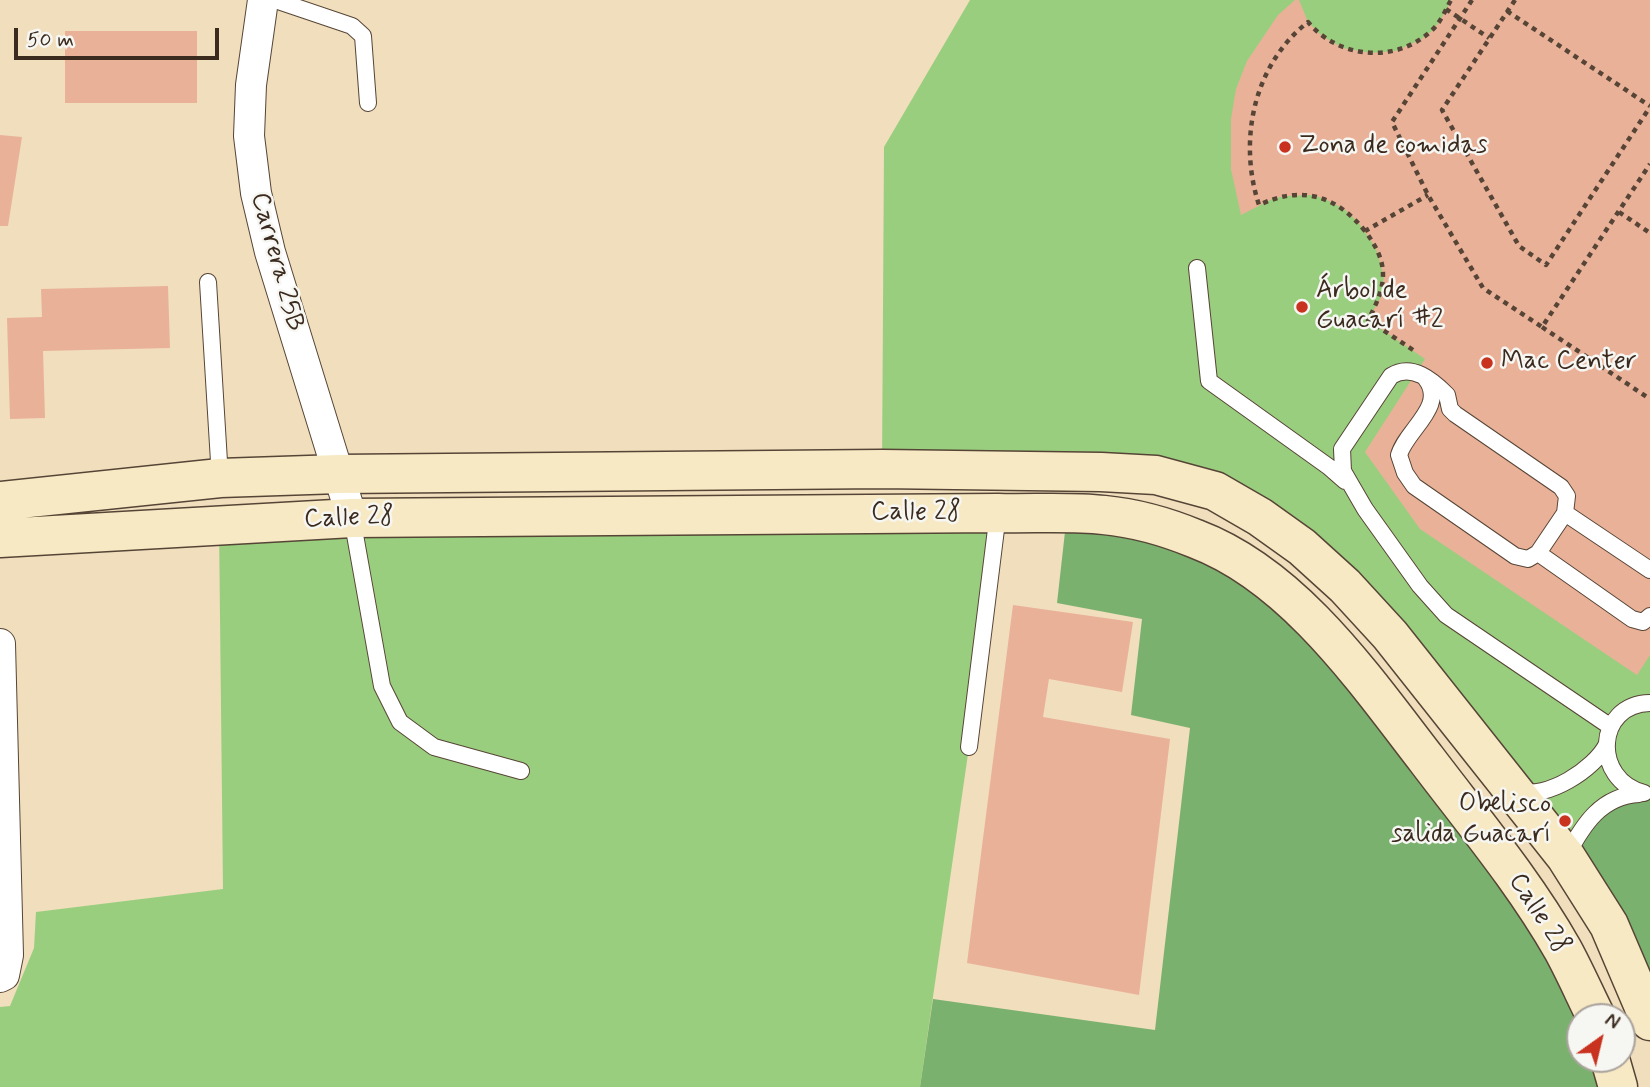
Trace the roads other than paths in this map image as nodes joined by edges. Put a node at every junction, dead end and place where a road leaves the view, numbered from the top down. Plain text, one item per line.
1 (262, 0) edge
2 (275, 0) edge
3 (368, 103) dead end
4 (1197, 268) dead end
5 (208, 282) dead end
6 (1424, 377) junction
7 (339, 474) junction
8 (220, 478) junction
9 (1353, 490) junction
10 (0, 501) edge
11 (998, 513) junction
12 (1565, 513) junction
13 (352, 518) junction
14 (0, 538) edge
15 (1538, 553) junction
16 (1650, 570) edge
17 (1650, 616) edge
18 (0, 644) edge
19 (1650, 703) edge
20 (1611, 727) junction
21 (1607, 744) junction
22 (969, 747) dead end
23 (521, 771) dead end
24 (1511, 787) junction
25 (1647, 793) edge
26 (1566, 857) junction
27 (2, 976) edge
28 (1589, 1003) edge
29 (1650, 1021) edge

1 - 7 street, Carrera 25B
2 - 3 lane
4 - 9 lane
5 - 8 lane
6 - 9 lane
6 - 12 lane
6 - 15 lane
7 - 8 street, Calle 28
7 - 13 street, Carrera 25B
7 - 24 street, Calle 28
8 - 10 street, Calle 28
9 - 20 lane
11 - 13 street, Calle 28
11 - 22 lane
11 - 28 street, Calle 28
12 - 15 lane
12 - 16 lane
13 - 14 street, Calle 28
13 - 23 lane
15 - 17 lane
18 - 27 street
19 - 20 lane
20 - 21 lane
21 - 24 lane
21 - 25 lane
24 - 26 street, Calle 28
25 - 26 lane
26 - 29 street, Calle 28

